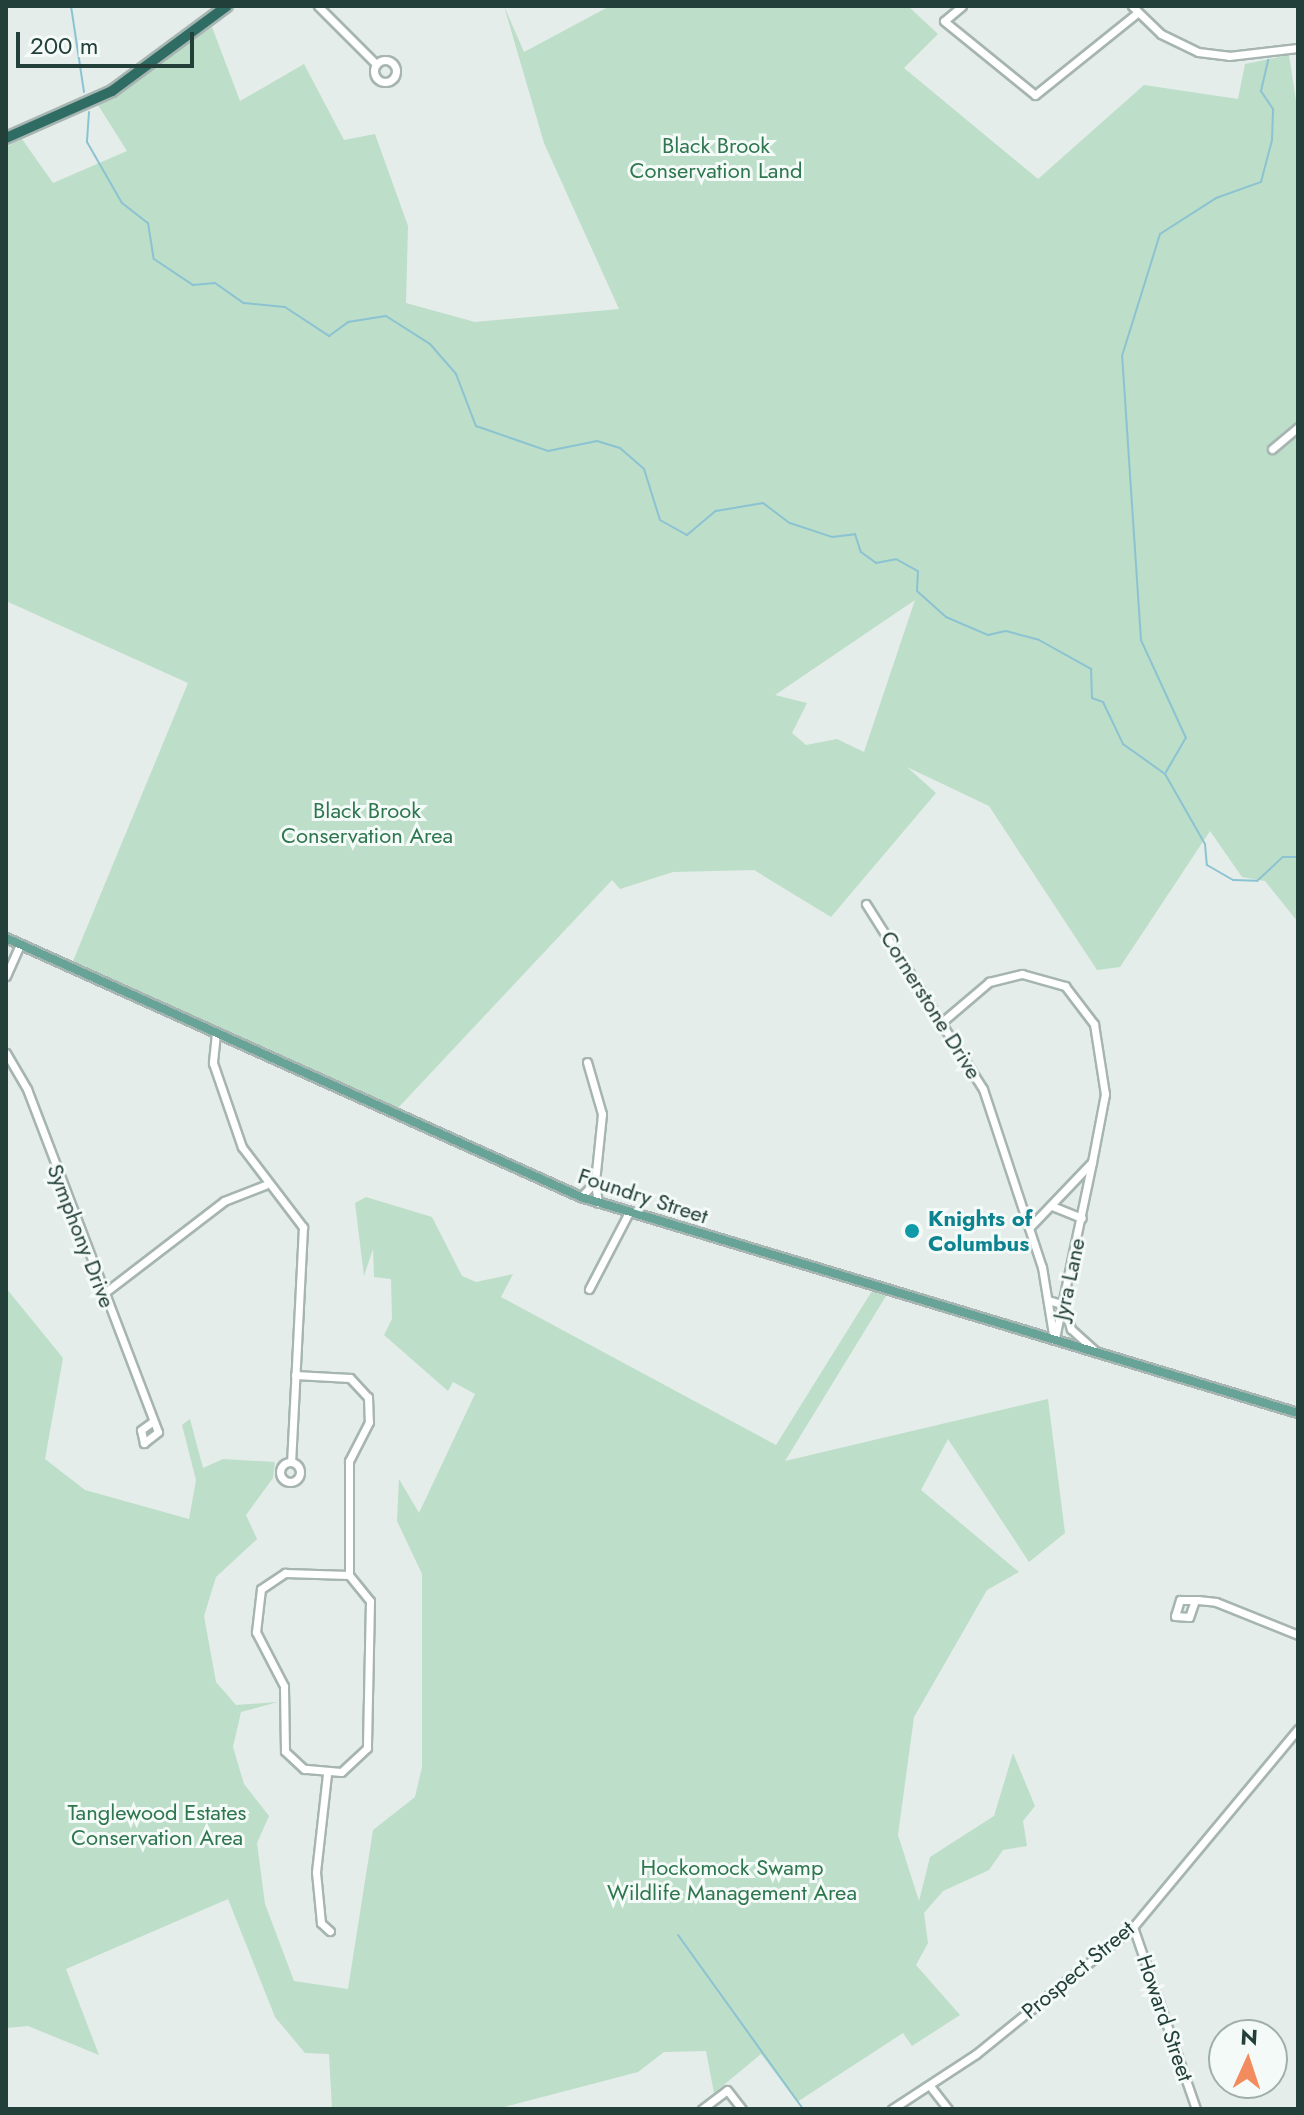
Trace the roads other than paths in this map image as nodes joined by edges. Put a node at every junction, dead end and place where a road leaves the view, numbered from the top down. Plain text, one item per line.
1 (227, 6) edge
2 (318, 6) edge
3 (962, 6) edge
4 (1135, 9) edge
5 (1298, 48) edge
6 (375, 63) dead end
7 (6, 138) edge
8 (1298, 427) edge
9 (1272, 449) dead end
10 (866, 904) dead end
11 (6, 938) edge
12 (20, 944) junction
13 (6, 976) edge
14 (942, 1022) junction
15 (216, 1033) junction
16 (6, 1053) edge
17 (587, 1062) dead end
18 (1092, 1162) junction
19 (595, 1182) junction
20 (265, 1185) junction
21 (581, 1197) junction
22 (598, 1203) junction
23 (1052, 1206) junction
24 (629, 1212) junction
25 (1082, 1218) junction
26 (1029, 1228) junction
27 (589, 1289) dead end
28 (103, 1294) junction
29 (1048, 1300) junction
30 (1064, 1305) junction
31 (1054, 1340) junction
32 (1099, 1353) junction
33 (295, 1375) junction
34 (1298, 1413) edge
35 (152, 1422) dead end
36 (291, 1462) dead end
37 (349, 1575) junction
38 (1195, 1600) dead end
39 (1298, 1635) edge
40 (1298, 1729) edge
41 (327, 1774) junction
42 (1133, 1927) junction
43 (330, 1931) dead end
44 (930, 2086) junction
45 (702, 2109) edge
46 (742, 2109) edge
47 (892, 2109) edge
48 (948, 2109) edge
49 (1196, 2109) edge

1 - 7 highway
2 - 6 street
3 - 4 street
4 - 5 street
8 - 9 street
10 - 14 street, Cornerstone Drive
11 - 12 main road, Foundry Street
12 - 13 street
12 - 15 main road, Foundry Street
14 - 18 street, Jyra Lane
14 - 26 street, Cornerstone Drive
15 - 20 street
15 - 21 main road, Foundry Street
16 - 28 street, Symphony Drive
17 - 19 street
18 - 23 street, Jyra Lane
18 - 25 street, Jyra Lane
19 - 21 street
19 - 22 street
20 - 28 street
20 - 33 street
21 - 22 main road, Foundry Street
22 - 24 main road, Foundry Street
23 - 25 street, Jyra Lane
23 - 26 street, Jyra Lane
24 - 27 street
24 - 31 main road, Foundry Street
25 - 30 street, Jyra Lane
26 - 29 street, Cornerstone Drive
28 - 35 street, Symphony Drive
29 - 30 street
29 - 31 street, Cornerstone Drive
30 - 31 street, Jyra Lane
30 - 32 street
31 - 32 main road, Foundry Street
32 - 34 main road, Foundry Street
33 - 36 street
33 - 37 street
37 - 41 street
37 - 41 street
38 - 39 street
40 - 42 street, Prospect Street
41 - 43 street
42 - 44 street, Prospect Street
42 - 49 street, Howard Street
44 - 47 street, Prospect Street
44 - 48 street
45 - 46 street

